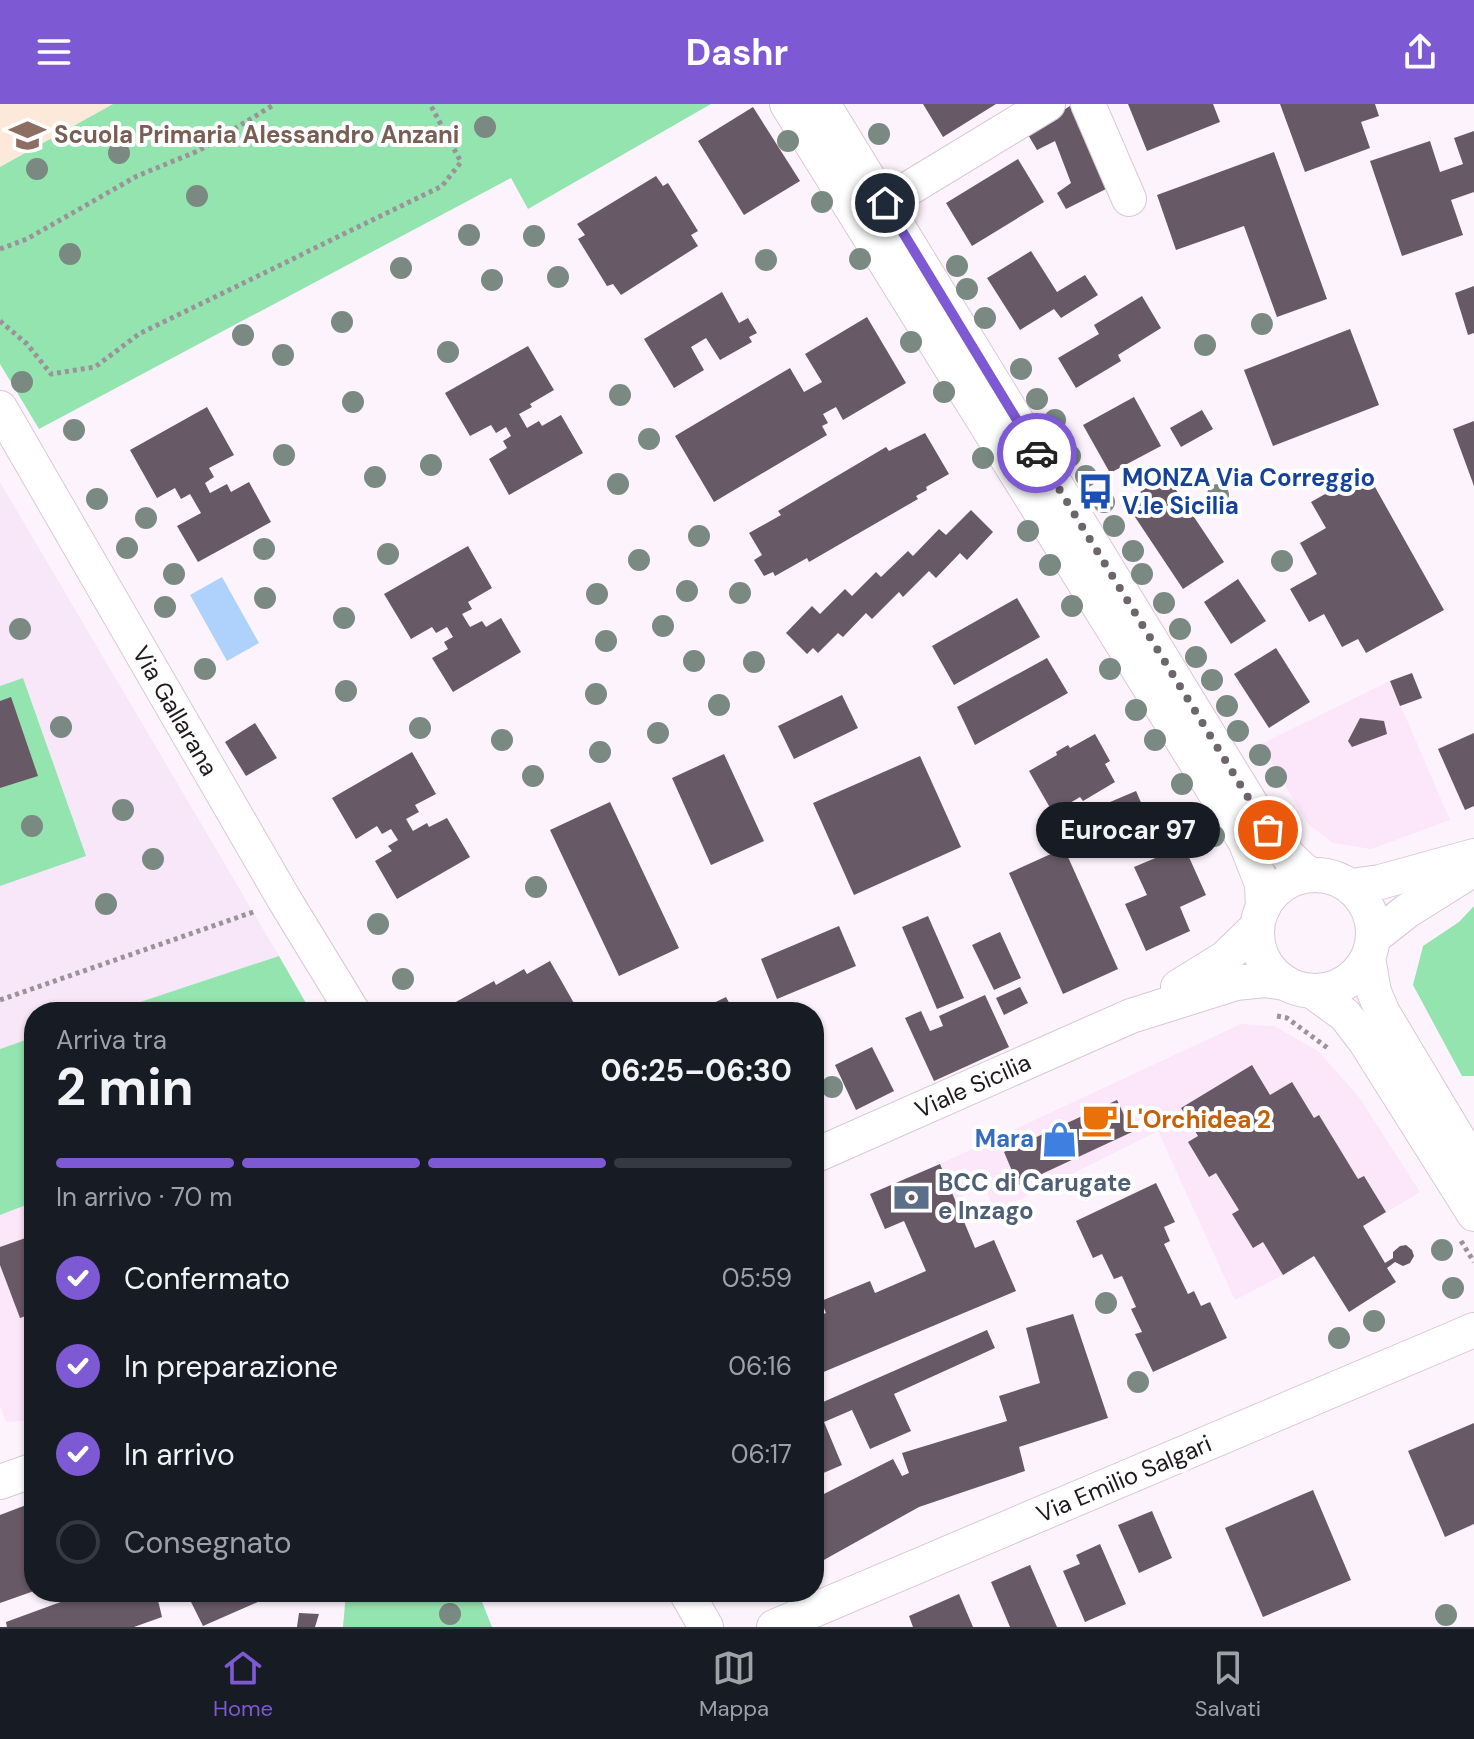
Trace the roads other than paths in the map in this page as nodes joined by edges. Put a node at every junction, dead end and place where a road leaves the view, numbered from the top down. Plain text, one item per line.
1 (787, 104) edge
2 (823, 104) edge
3 (1048, 104) edge
4 (1088, 104) edge
5 (1129, 199) dead end
6 (885, 203) junction
7 (0, 408) edge
8 (1474, 856) edge
9 (1474, 869) edge
10 (1310, 875) junction
11 (1351, 886) junction
12 (1260, 918) junction
13 (1371, 948) junction
14 (1299, 987) junction
15 (347, 1002) edge
16 (1131, 1016) junction
17 (824, 1152) edge
18 (1474, 1165) edge
19 (1466, 1225) edge
20 (1474, 1330) edge
21 (24, 1474) edge
22 (0, 1482) edge
23 (692, 1602) edge
24 (706, 1627) edge
25 (774, 1627) edge

1 - 12 street
2 - 6 street
3 - 6 street
4 - 5 street
6 - 10 street
7 - 15 street, Via Gallarana
8 - 11 street
9 - 13 street
10 - 11 street
10 - 12 street
11 - 13 street
12 - 14 street
12 - 16 street, Viale Sicilia
13 - 14 street
13 - 18 street
14 - 16 street, Viale Sicilia
14 - 19 street
16 - 17 street, Viale Sicilia
20 - 25 street, Via Emilio Salgari
21 - 22 street
23 - 24 street

